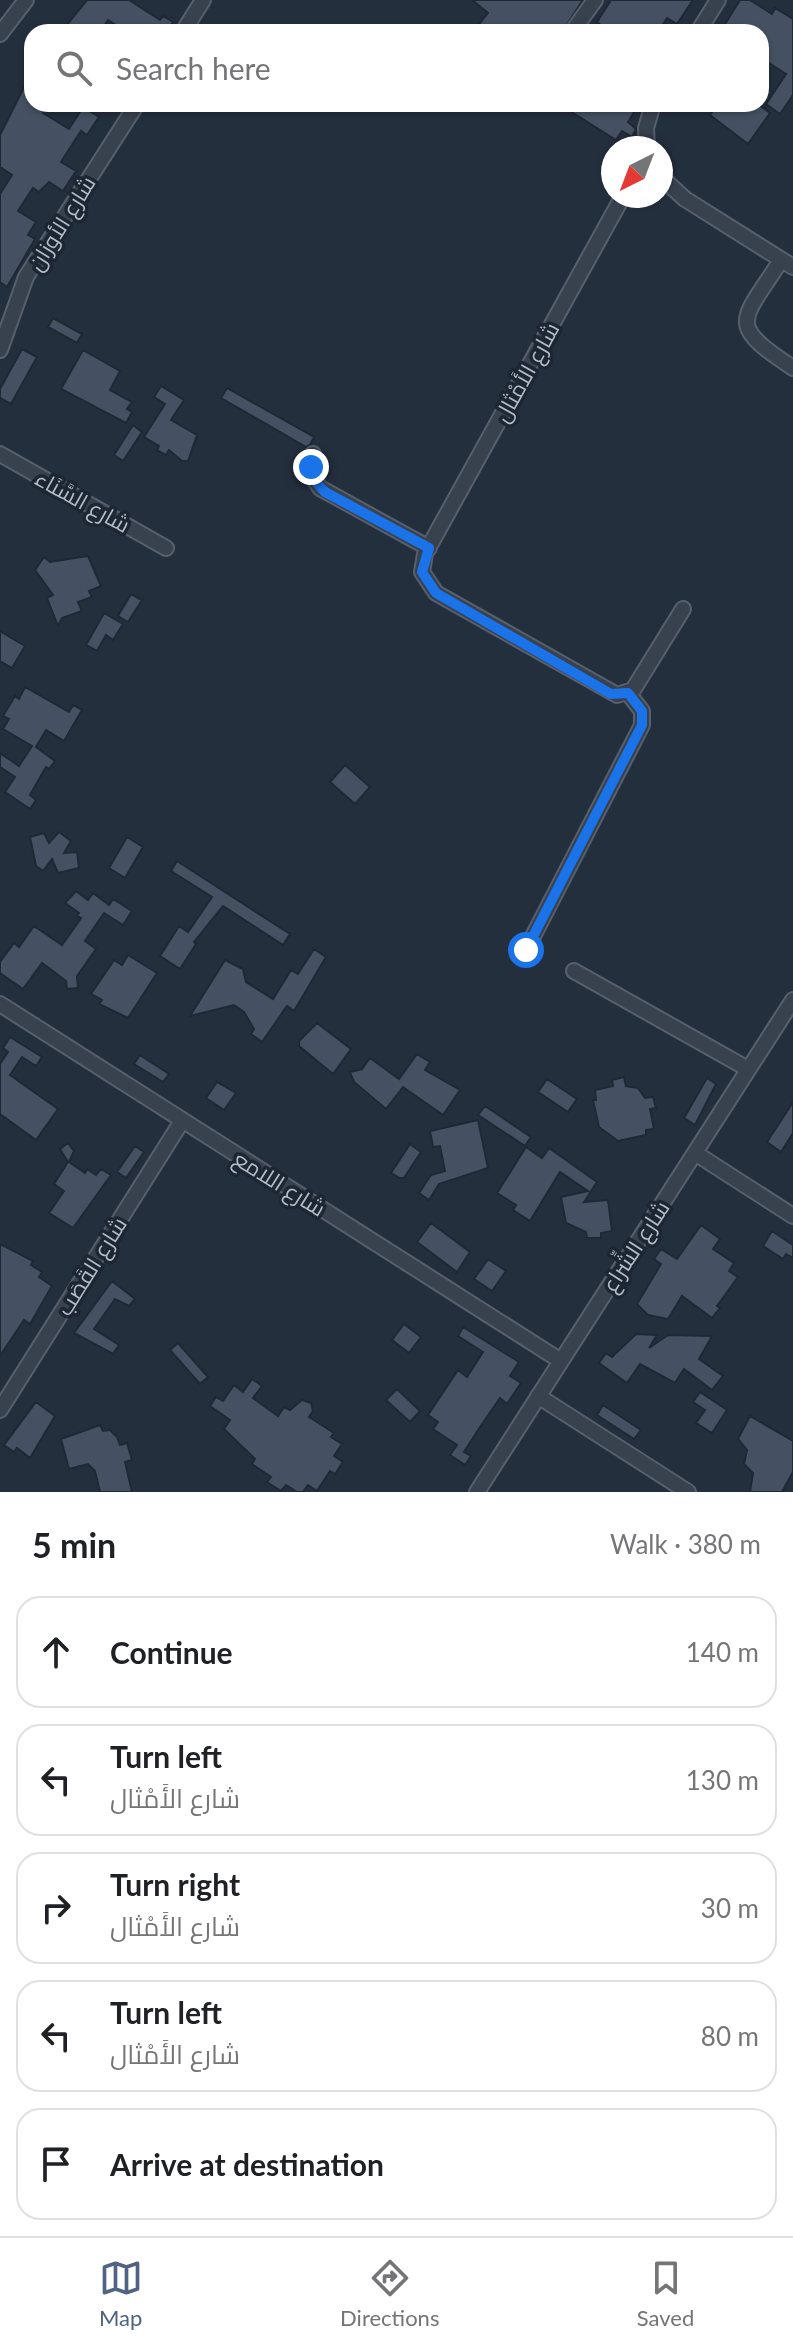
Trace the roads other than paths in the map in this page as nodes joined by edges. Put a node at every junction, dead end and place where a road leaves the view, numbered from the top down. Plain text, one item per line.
1 (26, 0) edge
2 (203, 0) edge
3 (595, 0) edge
4 (718, 0) edge
5 (188, 24) edge
6 (578, 24) edge
7 (703, 24) edge
8 (0, 34) edge
9 (132, 112) edge
10 (651, 112) edge
11 (646, 136) edge
12 (673, 188) edge
13 (616, 208) edge
14 (787, 264) edge
15 (0, 350) edge
16 (793, 368) edge
17 (0, 454) edge
18 (313, 454) dead end
19 (166, 548) dead end
20 (429, 548) junction
21 (683, 609) dead end
22 (628, 693) junction
23 (526, 950) dead end
24 (574, 971) dead end
25 (793, 1000) edge
26 (0, 1004) edge
27 (748, 1069) junction
28 (182, 1121) junction
29 (695, 1153) junction
30 (793, 1216) edge
31 (561, 1361) junction
32 (538, 1396) junction
33 (0, 1410) edge
34 (477, 1492) edge
35 (688, 1492) edge

1 - 8 street
2 - 5 street
3 - 6 street
4 - 7 street
9 - 15 street, شارع الأوزان
10 - 11 street
12 - 14 street
13 - 20 street, شارع الأَمْثال
14 - 16 street
17 - 19 street, شارع السَّنَاء
18 - 20 street
20 - 22 street
21 - 22 street
22 - 23 street
24 - 27 street
25 - 27 street, شارع الشِّراع
26 - 28 street, شارع اللامع
27 - 29 street, شارع الشِّراع
28 - 31 street, شارع اللامع
28 - 33 street, شارع القَصَب
29 - 30 street
29 - 31 street, شارع الشِّراع
31 - 32 street, شارع الشِّراع
32 - 34 street, شارع الشِّراع
32 - 35 street

